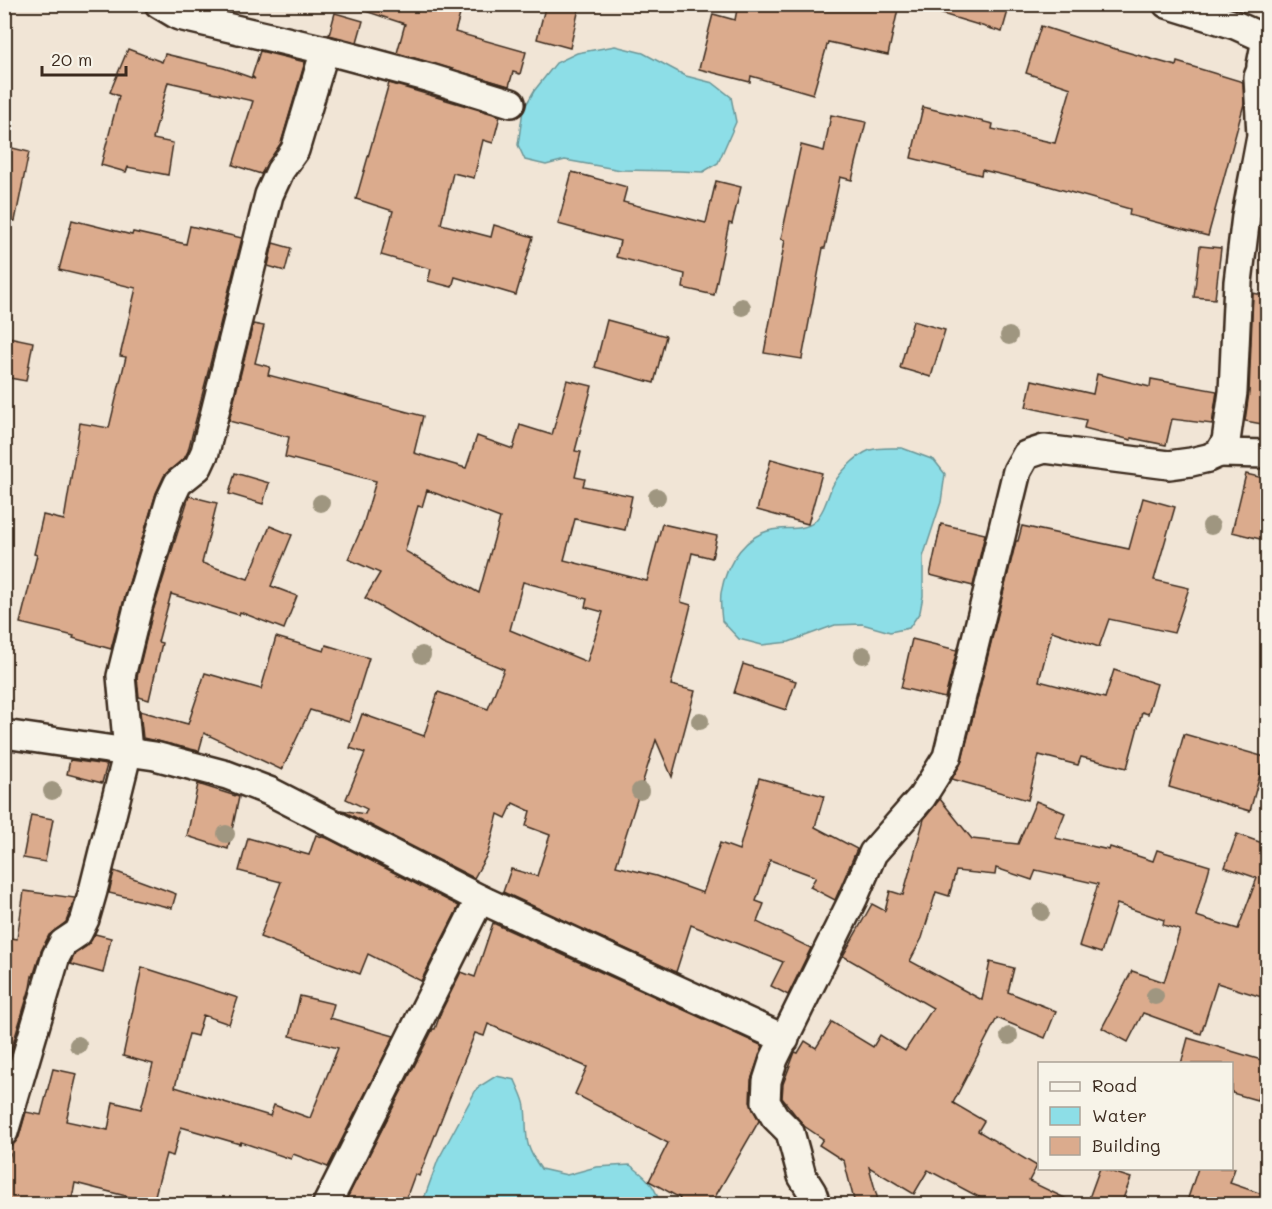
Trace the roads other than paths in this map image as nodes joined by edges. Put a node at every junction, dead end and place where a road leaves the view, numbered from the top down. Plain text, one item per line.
1 (159, 4) edge
2 (1167, 4) edge
3 (325, 50) junction
4 (1268, 52) edge
5 (1263, 79) edge
6 (511, 103) dead end
7 (1219, 453) junction
8 (1268, 454) edge
9 (4, 734) edge
10 (128, 751) junction
11 (480, 899) junction
12 (784, 1039) junction
13 (4, 1132) edge
14 (327, 1204) edge
15 (816, 1204) edge

1 - 3 street
2 - 5 street
3 - 6 street
3 - 10 street
4 - 5 street
5 - 7 street
7 - 8 street
7 - 12 street
9 - 10 street
10 - 11 street
10 - 13 street
11 - 12 street
11 - 14 street
12 - 15 street

